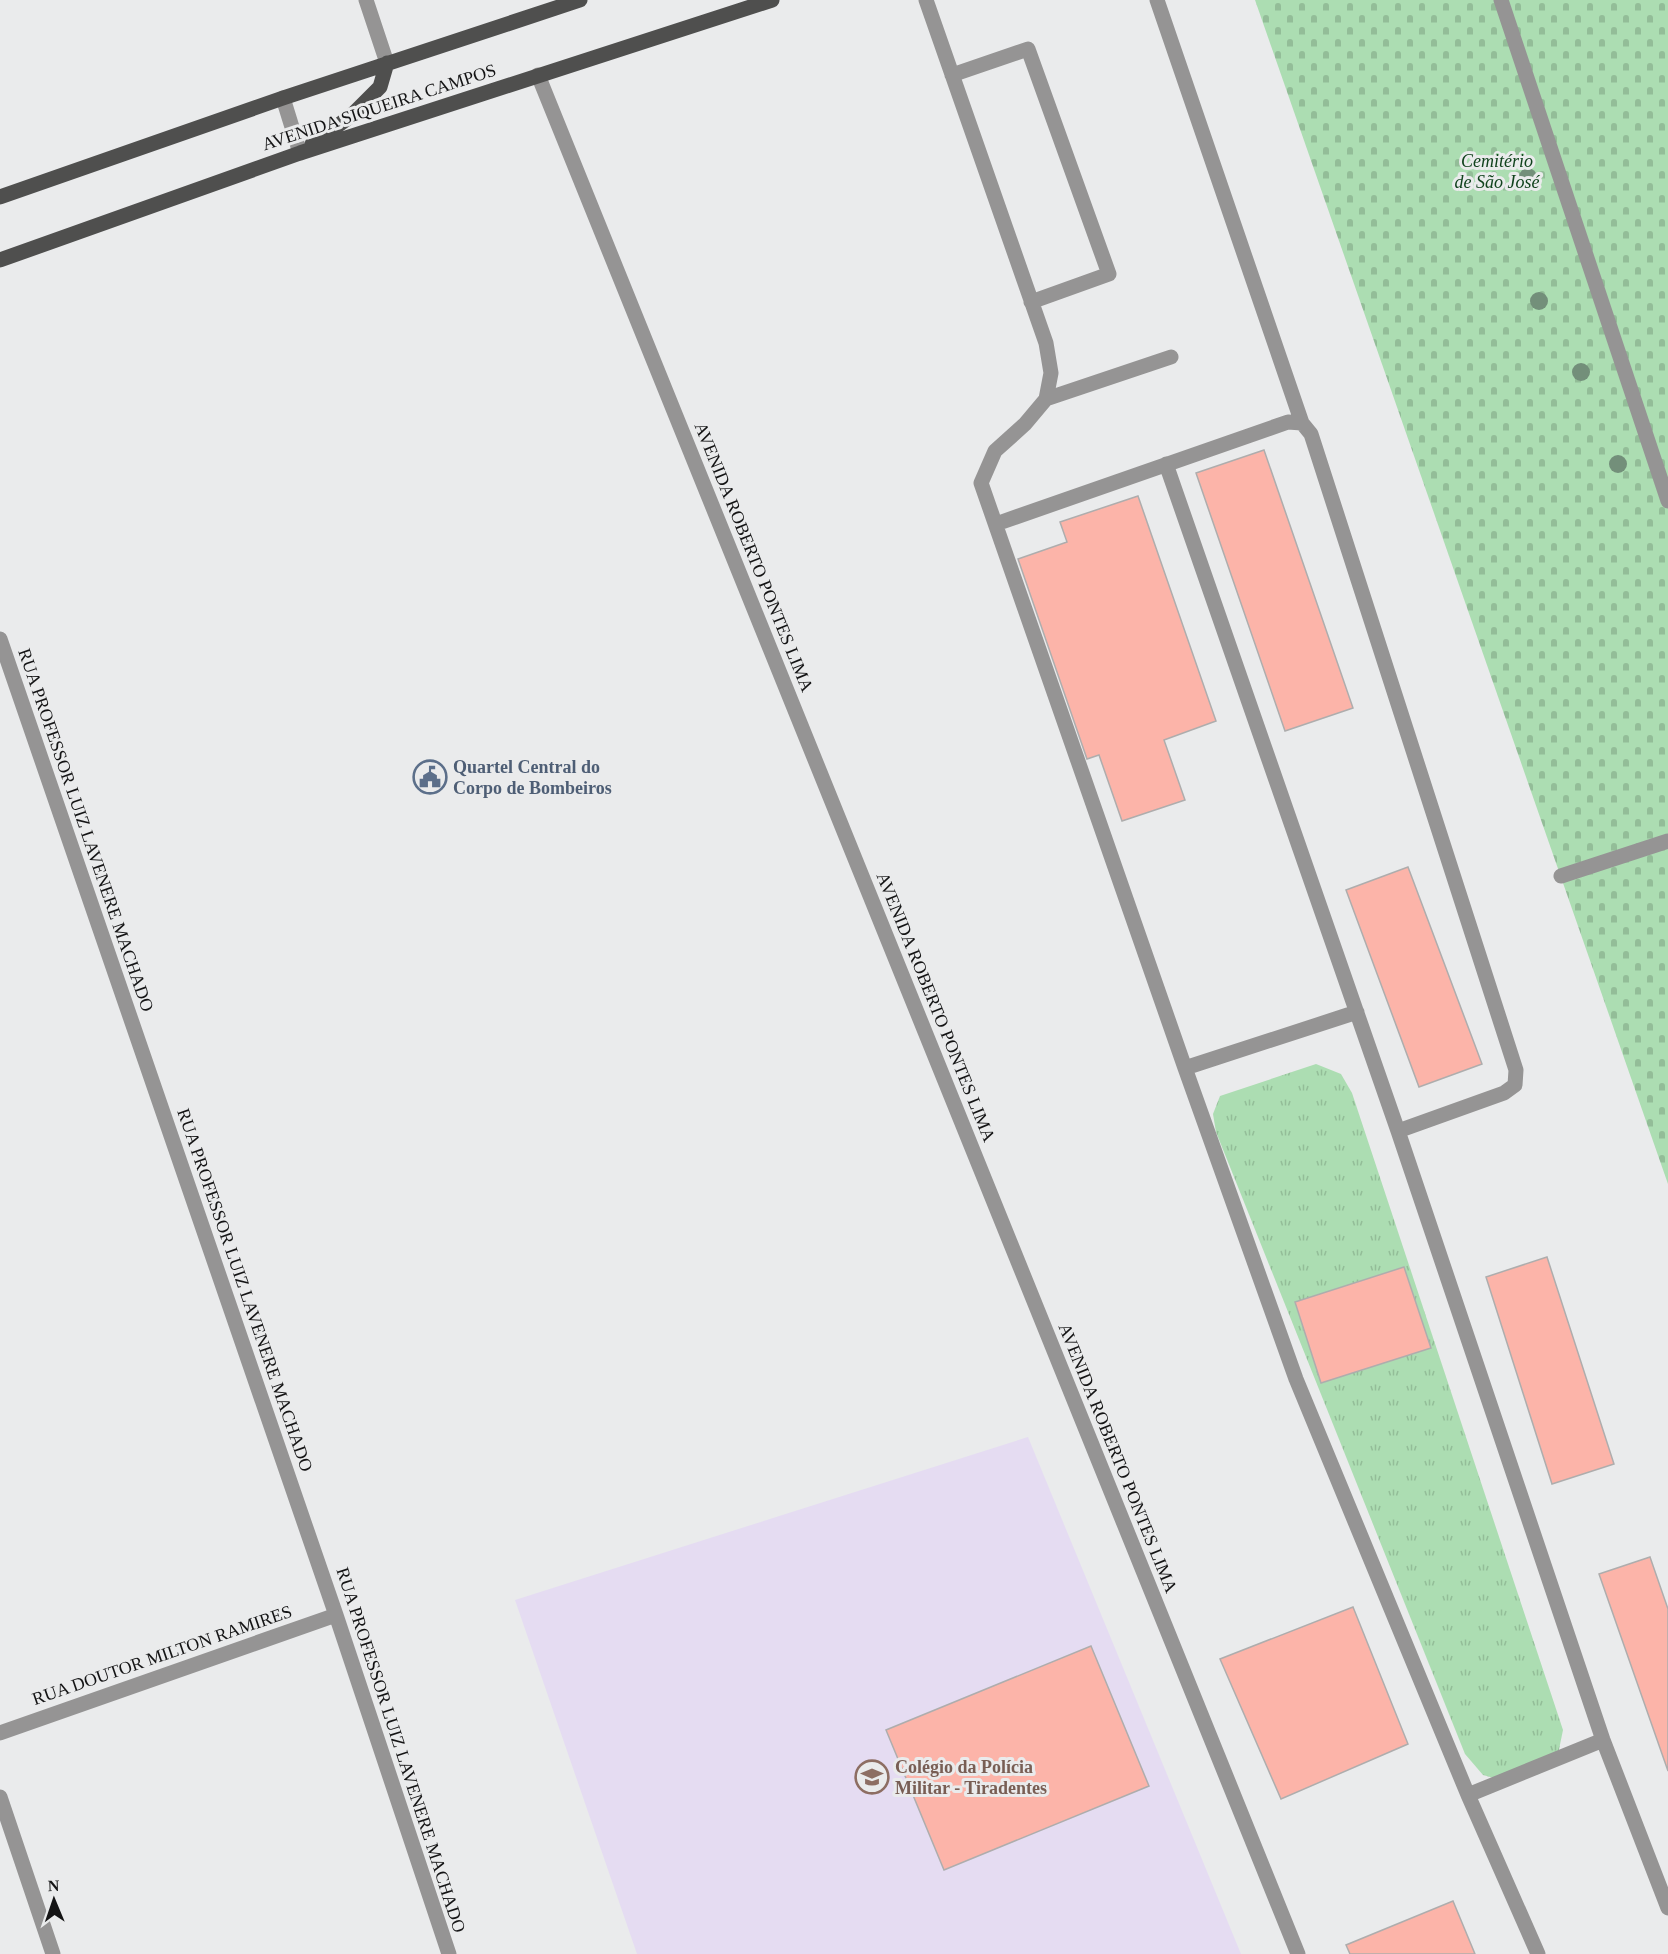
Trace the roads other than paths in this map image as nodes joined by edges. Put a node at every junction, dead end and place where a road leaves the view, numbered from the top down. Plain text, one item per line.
1 (366, 0) edge
2 (579, 0) edge
3 (772, 0) edge
4 (926, 0) edge
5 (1157, 0) edge
6 (1501, 0) edge
7 (387, 63) junction
8 (538, 75) junction
9 (952, 75) junction
10 (283, 98) junction
11 (300, 153) junction
12 (0, 197) edge
13 (0, 260) edge
14 (1031, 302) junction
15 (1171, 357) dead end
16 (1046, 399) junction
17 (1302, 423) junction
18 (1166, 464) junction
19 (1668, 501) edge
20 (996, 524) junction
21 (0, 639) edge
22 (1668, 841) edge
23 (1561, 876) dead end
24 (1357, 1012) junction
25 (1185, 1068) junction
26 (1398, 1131) junction
27 (336, 1615) junction
28 (0, 1733) edge
29 (1603, 1740) junction
30 (1468, 1795) junction
31 (0, 1797) edge
32 (1668, 1908) edge
33 (53, 1954) edge
34 (449, 1954) edge
35 (1298, 1954) edge
36 (1538, 1954) edge

1 - 7 street
2 - 7 main road, AVENIDA SIQUEIRA CAMPOS
3 - 8 main road, AVENIDA SIQUEIRA CAMPOS
4 - 9 street
5 - 17 street
6 - 19 street
7 - 10 main road, AVENIDA SIQUEIRA CAMPOS
7 - 11 main road
8 - 11 main road, AVENIDA SIQUEIRA CAMPOS
8 - 35 street, AVENIDA ROBERTO PONTES LIMA
9 - 14 street
9 - 14 street
10 - 11 street
10 - 12 main road, AVENIDA SIQUEIRA CAMPOS
11 - 13 main road, AVENIDA SIQUEIRA CAMPOS
14 - 16 street
15 - 16 street
16 - 20 street
17 - 18 street
17 - 26 street
18 - 20 street
18 - 24 street
20 - 25 street
21 - 27 street, RUA PROFESSOR LUIZ LAVENERE MACHADO
22 - 23 street
24 - 25 street
24 - 26 street
25 - 30 street
26 - 29 street
27 - 28 street, RUA DOUTOR MILTON RAMIRES
27 - 34 street, RUA PROFESSOR LUIZ LAVENERE MACHADO
29 - 30 street
29 - 32 street
30 - 36 street
31 - 33 street

